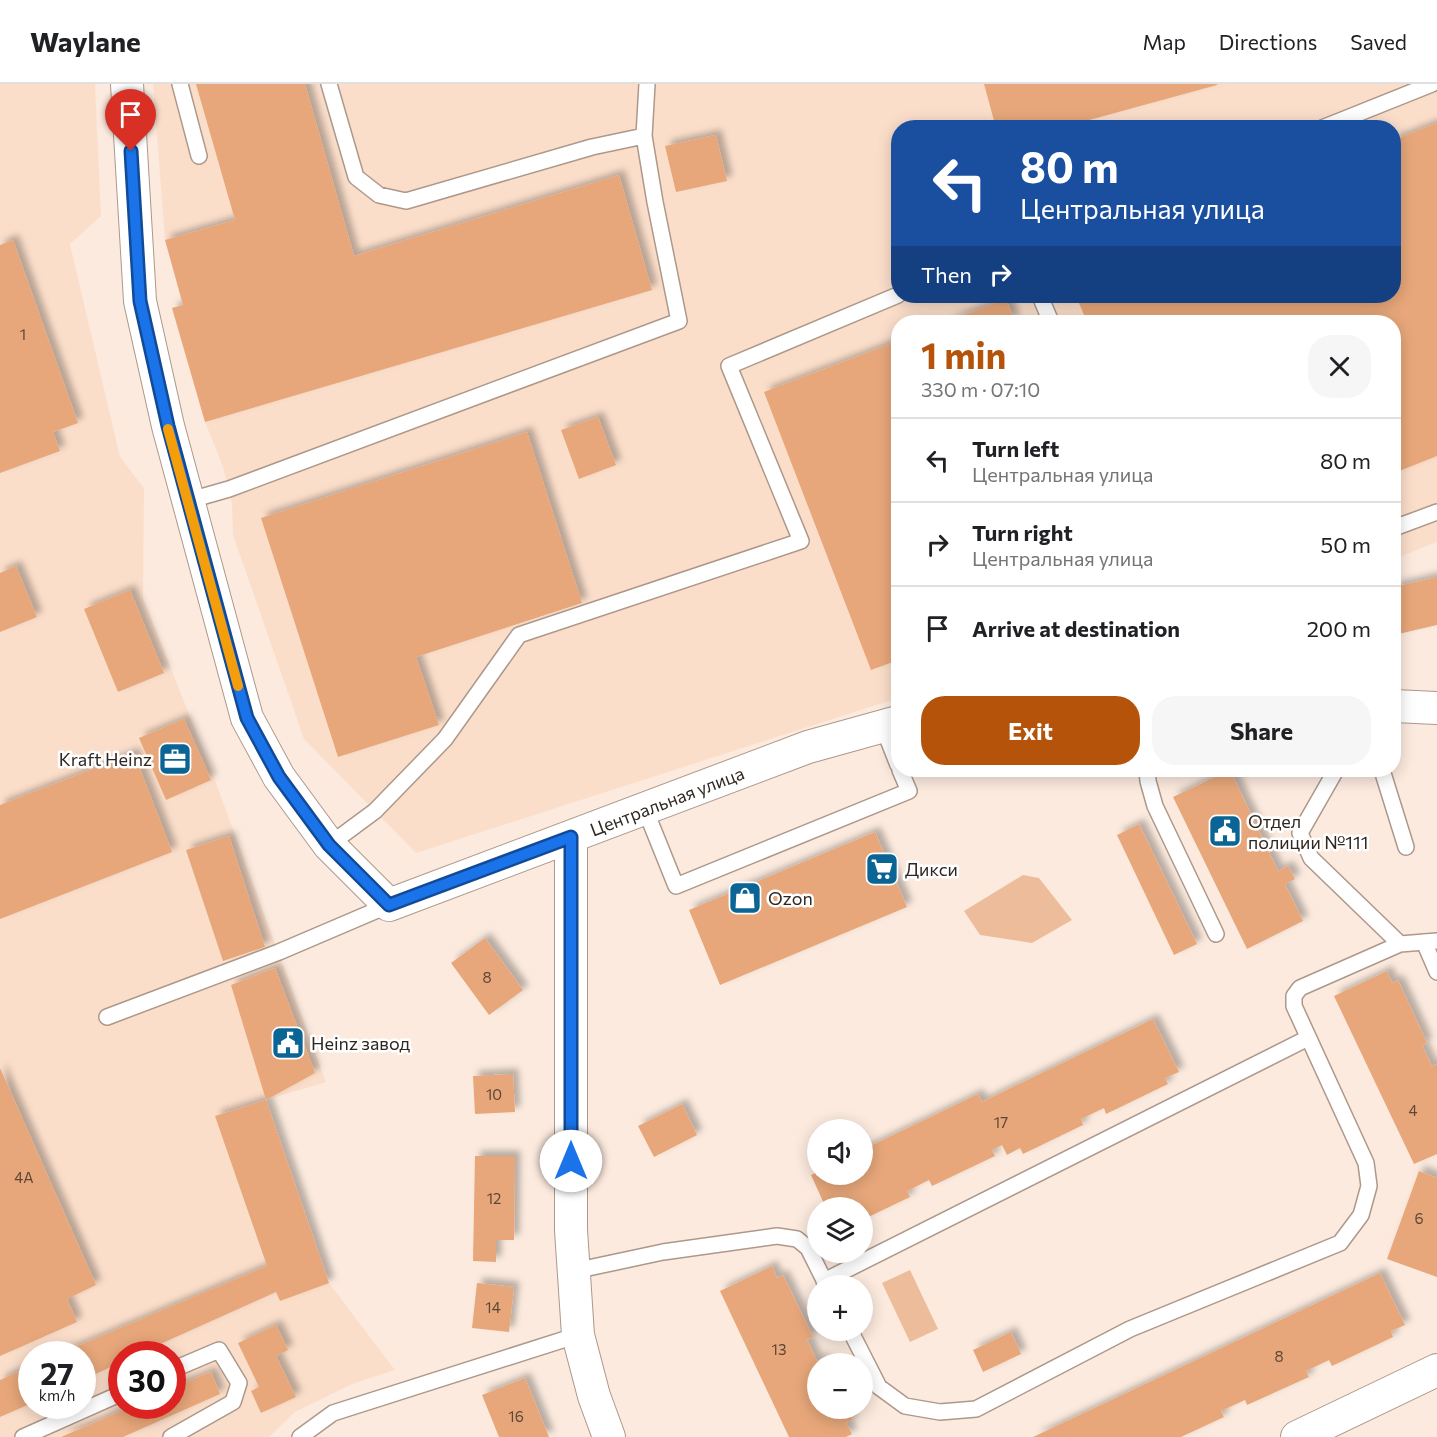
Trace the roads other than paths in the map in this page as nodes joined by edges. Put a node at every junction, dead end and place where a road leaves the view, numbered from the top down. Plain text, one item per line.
1 (127, 84) edge
2 (180, 84) edge
3 (329, 84) edge
4 (647, 84) edge
5 (1432, 84) edge
6 (1342, 120) edge
7 (644, 136) junction
8 (199, 156) dead end
9 (891, 298) edge
10 (187, 501) junction
11 (1437, 512) edge
12 (1401, 525) edge
13 (1401, 706) edge
14 (1437, 708) edge
15 (891, 724) edge
16 (903, 777) edge
17 (1148, 777) edge
18 (1332, 777) edge
19 (1384, 777) edge
20 (645, 809) junction
21 (571, 837) junction
22 (329, 845) junction
23 (1406, 847) dead end
24 (389, 905) junction
25 (1216, 934) dead end
26 (1430, 942) edge
27 (1400, 944) junction
28 (1437, 972) edge
29 (107, 1017) dead end
30 (1308, 1038) junction
31 (574, 1271) junction
32 (822, 1275) edge
33 (842, 1275) edge
34 (578, 1335) junction
35 (856, 1341) edge
36 (186, 1364) edge
37 (1437, 1370) edge
38 (108, 1399) edge
39 (23, 1437) edge
40 (171, 1437) edge
41 (300, 1437) edge
42 (609, 1437) edge
43 (1297, 1437) edge

1 - 10 street
2 - 8 lane
3 - 7 lane
4 - 7 lane
5 - 6 lane
7 - 10 lane
9 - 22 lane
10 - 22 street
11 - 12 lane
13 - 14 street
15 - 20 street, Центральная улица
16 - 20 lane
17 - 25 lane
18 - 27 lane
19 - 23 lane
20 - 21 street, Центральная улица
21 - 24 street, Центральная улица
21 - 31 street
22 - 24 street
24 - 29 lane
26 - 27 lane
26 - 28 lane
27 - 30 lane
30 - 33 lane
30 - 35 lane
31 - 32 lane
31 - 34 street
34 - 41 lane
34 - 42 street
36 - 40 lane
37 - 43 street
38 - 39 lane

